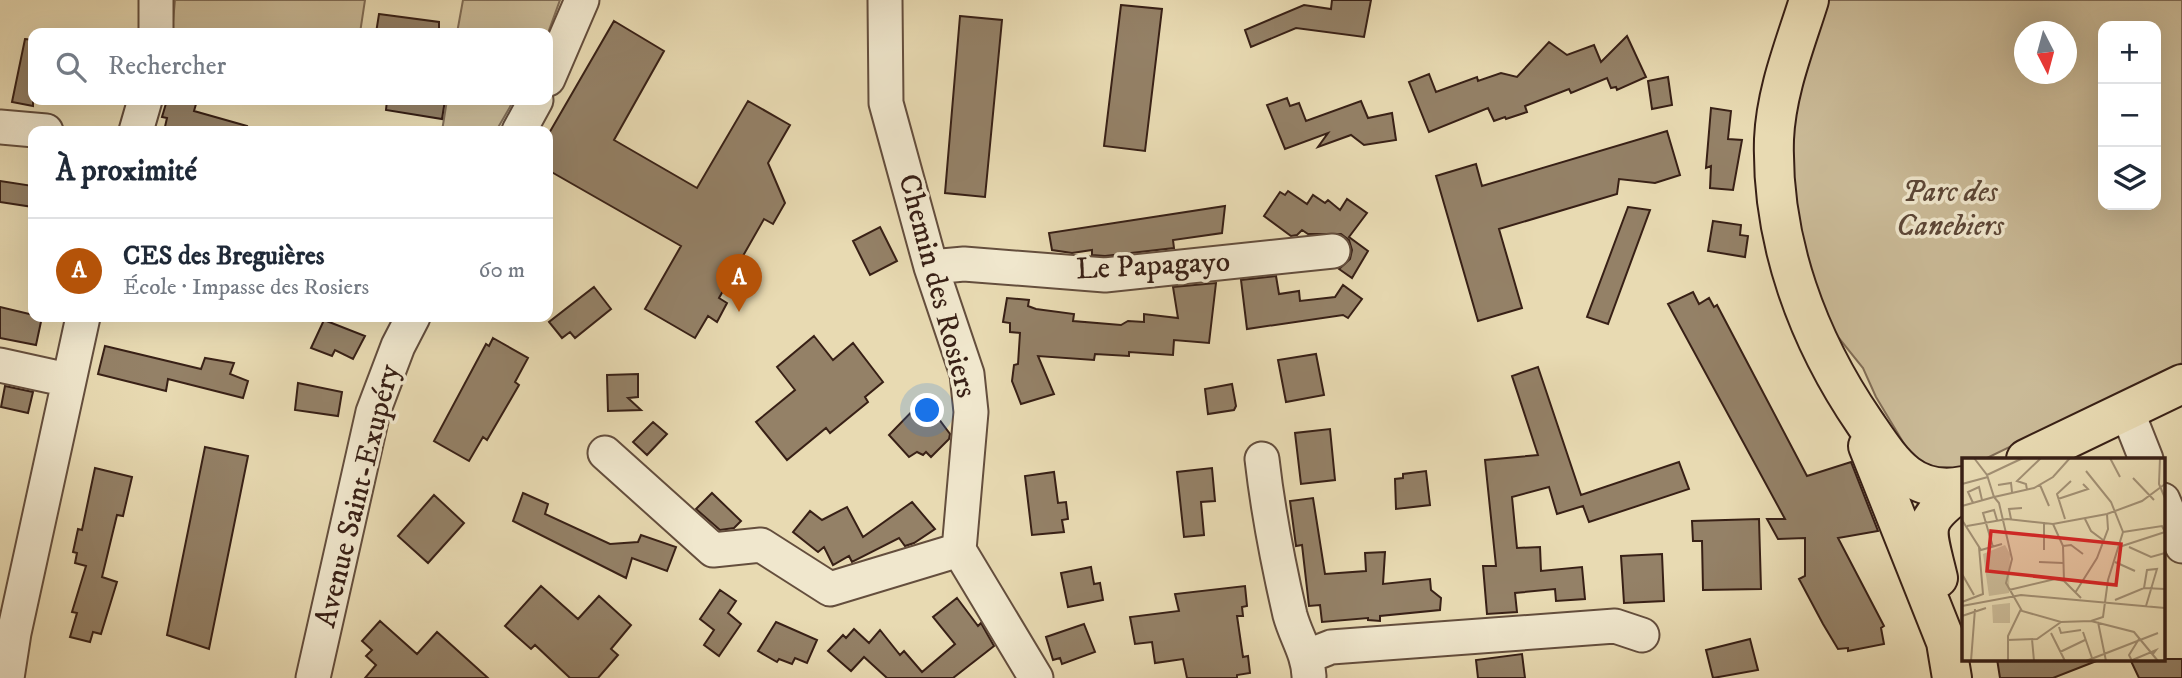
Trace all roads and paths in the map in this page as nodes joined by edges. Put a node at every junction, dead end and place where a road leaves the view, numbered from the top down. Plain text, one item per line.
1 (156, 0) edge
2 (582, 0) edge
3 (885, 0) edge
4 (1809, 0) edge
5 (156, 28) edge
6 (553, 67) edge
7 (144, 105) edge
8 (534, 105) edge
9 (137, 126) edge
10 (522, 126) edge
11 (0, 127) edge
12 (28, 129) edge
13 (1333, 251) dead end
14 (931, 267) junction
15 (82, 322) edge
16 (410, 322) edge
17 (0, 365) edge
18 (68, 380) junction
19 (2182, 384) edge
20 (1852, 404) junction
21 (2127, 411) junction
22 (606, 453) dead end
23 (2028, 458) edge
24 (2146, 458) edge
25 (1262, 459) dead end
26 (1962, 488) edge
27 (1962, 489) edge
28 (2164, 502) edge
29 (2182, 547) edge
30 (960, 550) junction
31 (7, 634) edge
32 (1642, 635) dead end
33 (1949, 660) edge
34 (1309, 667) edge
35 (8, 678) edge
36 (313, 678) edge
37 (1036, 678) edge

1 - 5 street
2 - 6 street
3 - 14 street, Chemin des Rosiers
4 - 20 main road
7 - 9 street
8 - 10 street
11 - 12 street
13 - 14 street, Le Papagayo
14 - 30 street, Chemin des Rosiers
15 - 18 street
16 - 36 street, Avenue Saint-Exupéry
17 - 18 street
18 - 31 street
19 - 21 main road
20 - 26 main road
20 - 33 main road
21 - 23 main road
21 - 24 street
22 - 30 street
25 - 34 street
27 - 33 main road
28 - 29 street
30 - 37 street
31 - 35 street
32 - 34 street

